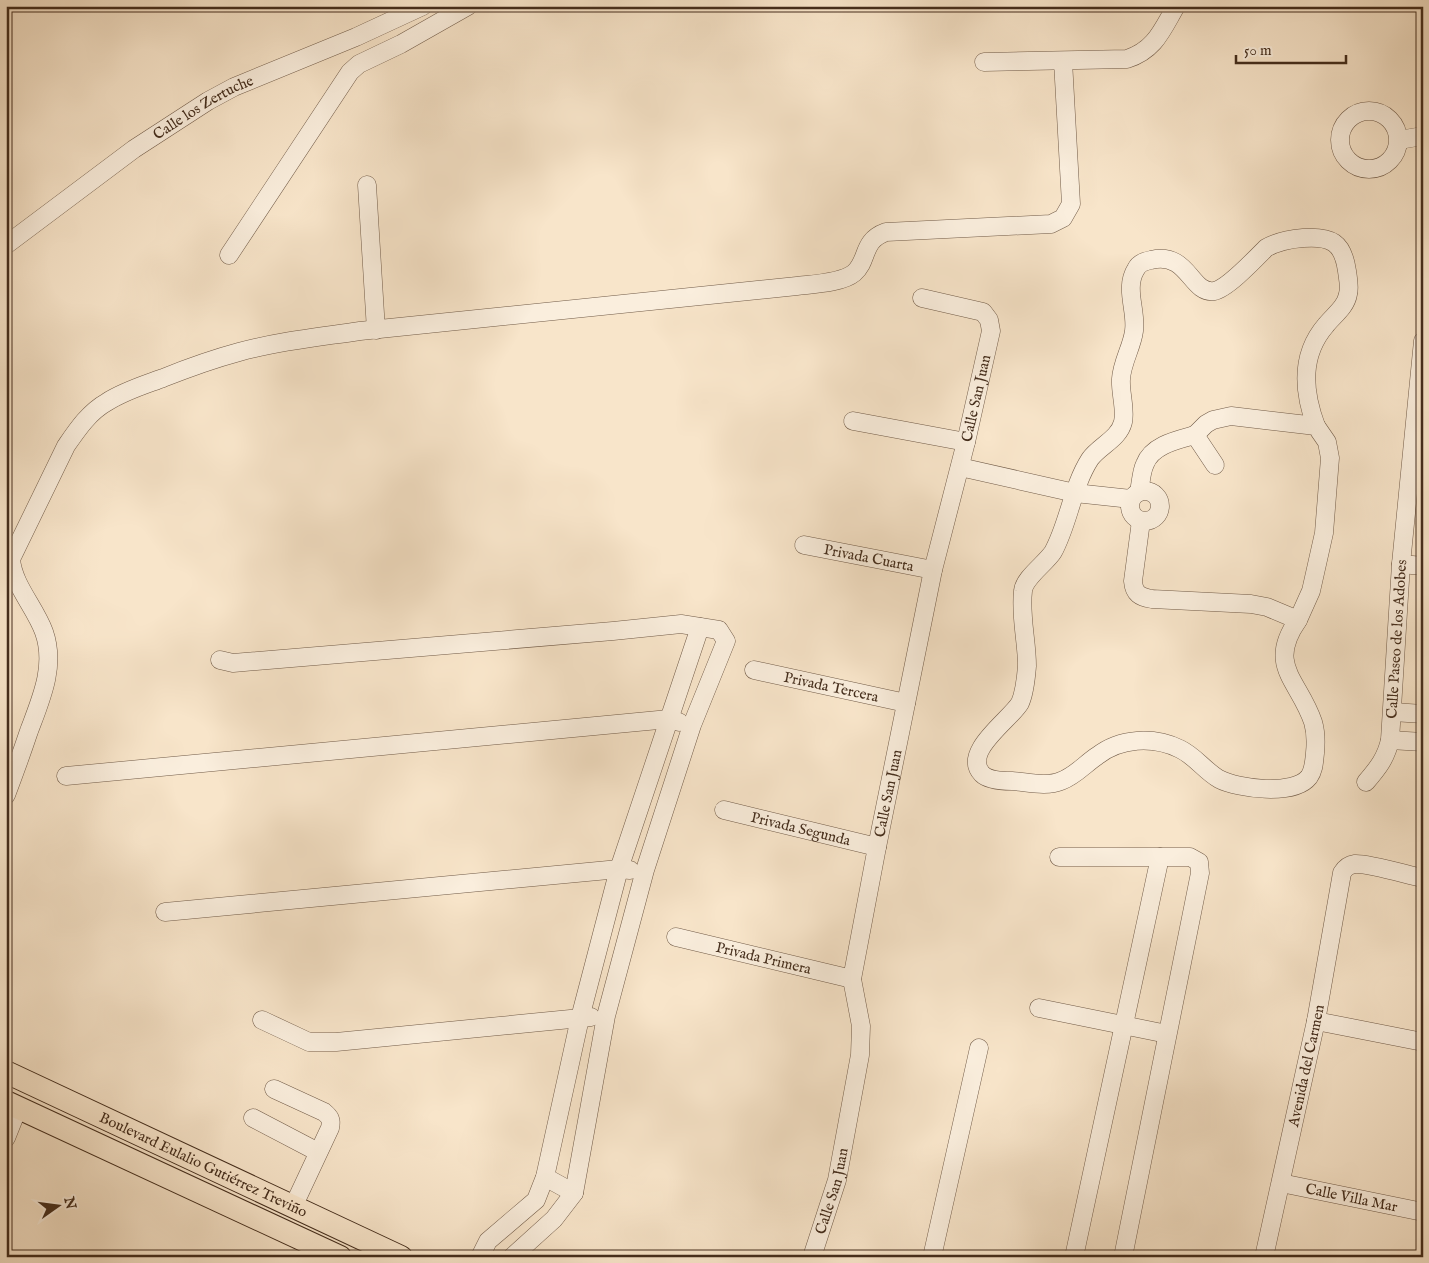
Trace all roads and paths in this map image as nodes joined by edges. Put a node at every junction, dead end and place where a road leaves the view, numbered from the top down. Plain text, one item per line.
1 (423, 6) edge
2 (468, 6) edge
3 (1176, 6) edge
4 (1063, 61) junction
5 (984, 62) dead end
6 (1423, 136) edge
7 (1399, 140) dead end
8 (367, 184) dead end
9 (6, 244) edge
10 (229, 255) dead end
11 (922, 298) dead end
12 (376, 330) junction
13 (1423, 341) edge
14 (1420, 407) edge
15 (853, 421) dead end
16 (1316, 426) junction
17 (1195, 435) junction
18 (1419, 436) edge
19 (966, 442) junction
20 (1215, 465) dead end
21 (960, 467) junction
22 (1075, 493) junction
23 (1135, 496) junction
24 (1141, 521) junction
25 (804, 545) dead end
26 (1402, 564) junction
27 (1423, 566) edge
28 (933, 570) junction
29 (1298, 620) junction
30 (700, 627) junction
31 (220, 660) dead end
32 (754, 670) dead end
33 (906, 703) junction
34 (1393, 712) junction
35 (1423, 714) edge
36 (669, 719) junction
37 (692, 725) junction
38 (1390, 740) junction
39 (1423, 742) edge
40 (66, 776) dead end
41 (1366, 782) dead end
42 (6, 795) edge
43 (724, 810) dead end
44 (877, 847) junction
45 (1059, 857) dead end
46 (1160, 857) junction
47 (619, 869) junction
48 (645, 870) junction
49 (1423, 878) edge
50 (165, 912) dead end
51 (676, 937) dead end
52 (852, 979) junction
53 (1039, 1008) dead end
54 (606, 1016) junction
55 (580, 1018) junction
56 (262, 1020) dead end
57 (1316, 1021) junction
58 (1124, 1025) junction
59 (1168, 1034) junction
60 (1423, 1042) edge
61 (979, 1048) dead end
62 (6, 1072) edge
63 (274, 1089) dead end
64 (12, 1105) edge
65 (253, 1118) dead end
66 (6, 1138) edge
67 (318, 1152) junction
68 (545, 1177) junction
69 (1281, 1183) junction
70 (574, 1193) junction
71 (293, 1207) junction
72 (1423, 1212) edge
73 (340, 1257) edge
74 (401, 1257) edge
75 (480, 1257) edge
76 (512, 1257) edge
77 (812, 1257) edge
78 (932, 1257) edge
79 (1074, 1257) edge
80 (1122, 1257) edge
81 (1264, 1257) edge

1 - 9 street, Calle los Zertuche
2 - 10 street
3 - 4 street
4 - 5 street
4 - 12 street
6 - 7 street
8 - 12 street
11 - 19 street, Calle San Juan
12 - 42 street
13 - 14 street, Calle Paseo de los Adobes
14 - 18 street, Calle Paseo de los Adobes
15 - 19 street
16 - 17 street
16 - 22 street
16 - 29 street
17 - 20 street
17 - 23 street
18 - 26 street, Calle Paseo de los Adobes
19 - 21 street, Calle San Juan
21 - 22 street
21 - 28 street, Calle San Juan
22 - 23 street
22 - 29 street
23 - 24 street
23 - 24 street
24 - 29 street
25 - 28 street, Privada Cuarta
26 - 27 street
26 - 34 street, Calle Paseo de los Adobes
28 - 33 street, Calle San Juan
30 - 31 street
30 - 36 street
30 - 37 street
32 - 33 street, Privada Tercera
33 - 44 street, Calle San Juan
34 - 35 street
34 - 38 street, Calle Paseo de los Adobes
36 - 37 street
36 - 40 street
36 - 47 street
37 - 48 street
38 - 39 street
38 - 41 street, Calle Paseo de los Adobes
43 - 44 street, Privada Segunda
44 - 52 street, Calle San Juan
45 - 46 street
46 - 58 street
46 - 59 street
47 - 48 street
47 - 50 street
47 - 55 street
48 - 54 street
49 - 57 street, Avenida del Carmen
51 - 52 street, Privada Primera
52 - 77 street, Calle San Juan
53 - 58 street
54 - 55 street
54 - 70 street
55 - 56 street
55 - 68 street
57 - 60 street
57 - 69 street, Avenida del Carmen
58 - 59 street
58 - 79 street
59 - 80 street
61 - 78 street
62 - 71 main road, Boulevard Eulalio Gutiérrez Treviño
63 - 67 street
64 - 66 street
64 - 73 main road, Boulevard Eulalio Gutiérrez Treviño
65 - 67 street
67 - 71 street
68 - 70 street
68 - 75 street
69 - 72 street, Calle Villa Mar
69 - 81 street, Avenida del Carmen
70 - 76 street
71 - 74 main road, Boulevard Eulalio Gutiérrez Treviño

